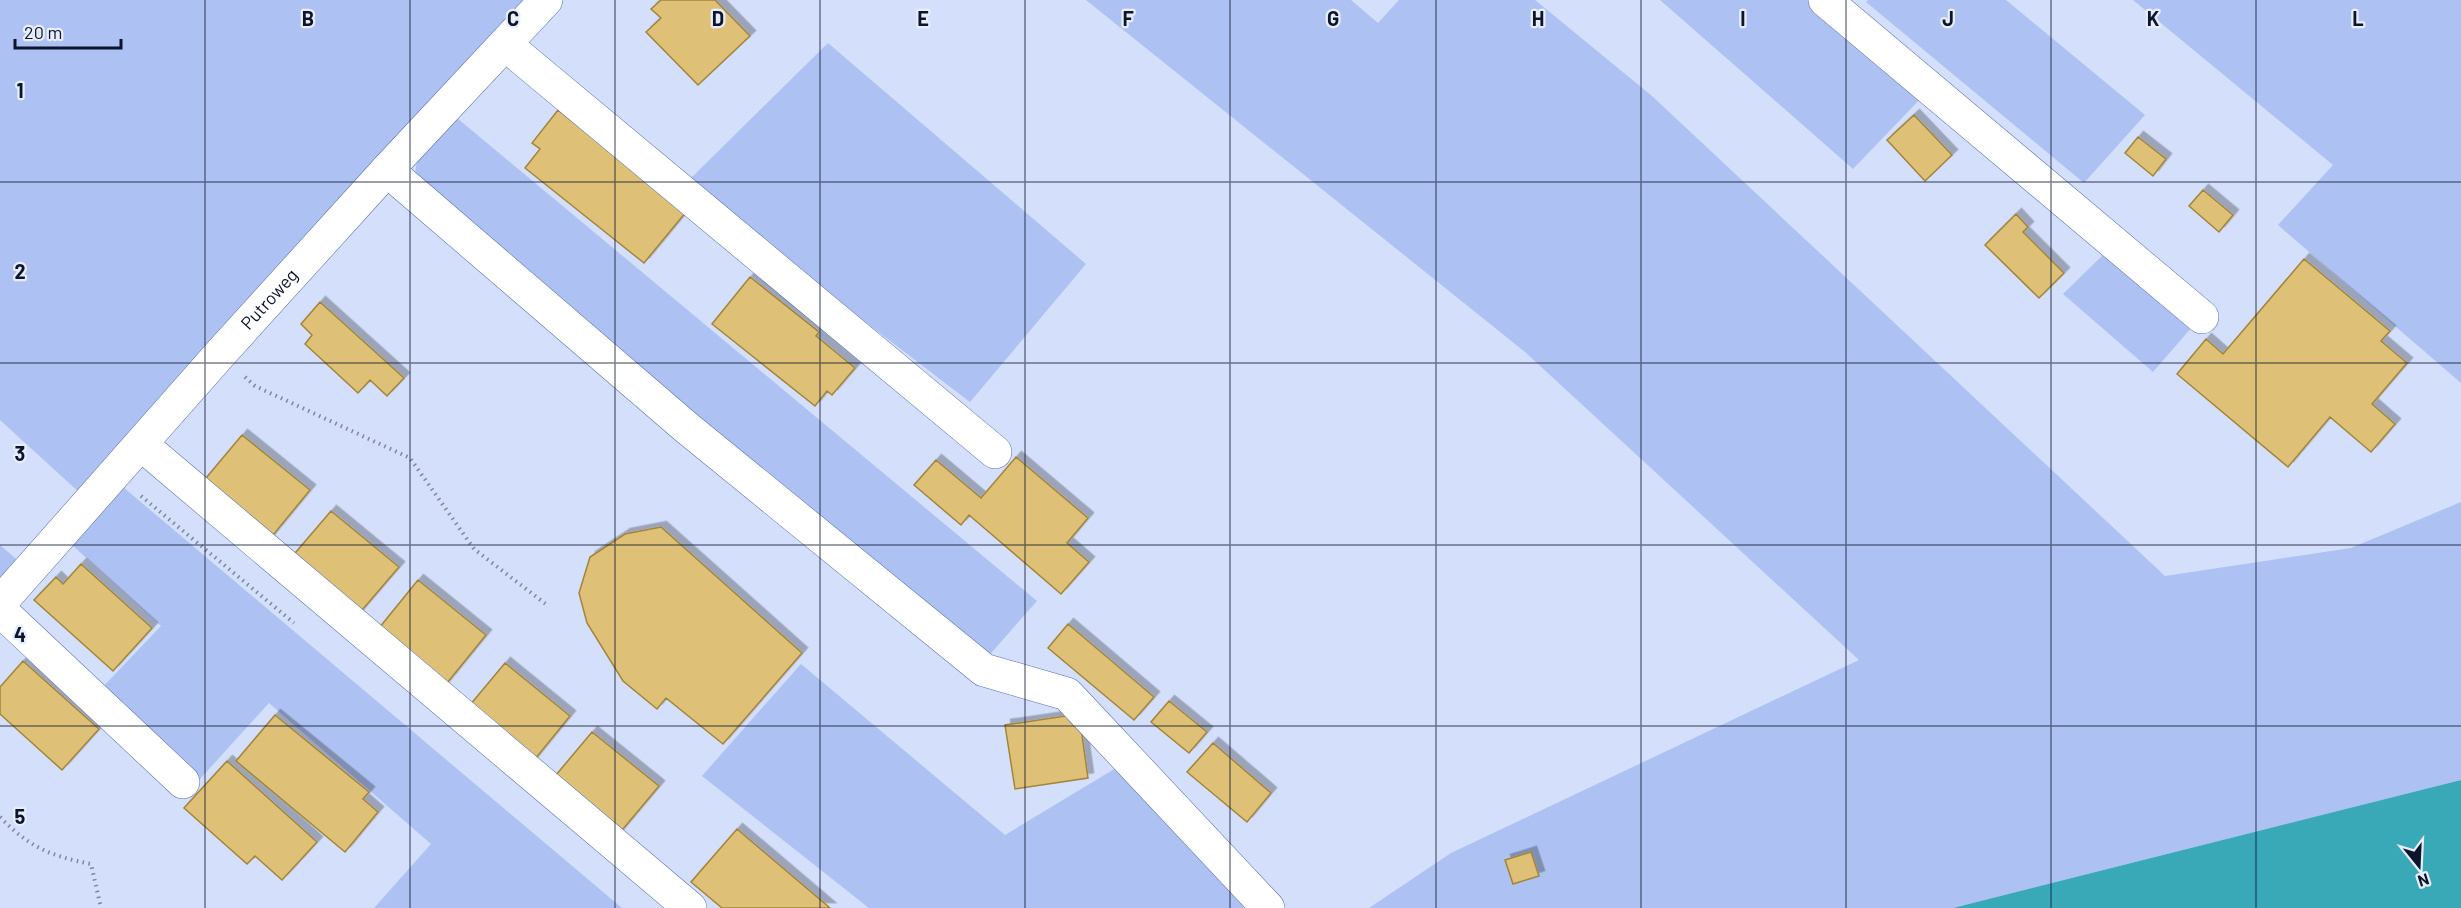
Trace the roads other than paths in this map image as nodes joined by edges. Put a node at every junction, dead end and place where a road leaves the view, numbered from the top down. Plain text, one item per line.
1 (546, 0) edge
2 (1825, 0) edge
3 (506, 45) junction
4 (387, 170) junction
5 (2202, 317) dead end
6 (142, 445) junction
7 (995, 452) dead end
8 (0, 603) edge
9 (0, 610) edge
10 (183, 782) dead end
11 (690, 908) edge
12 (1268, 908) edge

1 - 3 street, Putroweg
2 - 5 street
3 - 4 street, Putroweg
3 - 7 street
4 - 6 street, Putroweg
4 - 12 street
6 - 8 street, Putroweg
6 - 11 street
9 - 10 street

